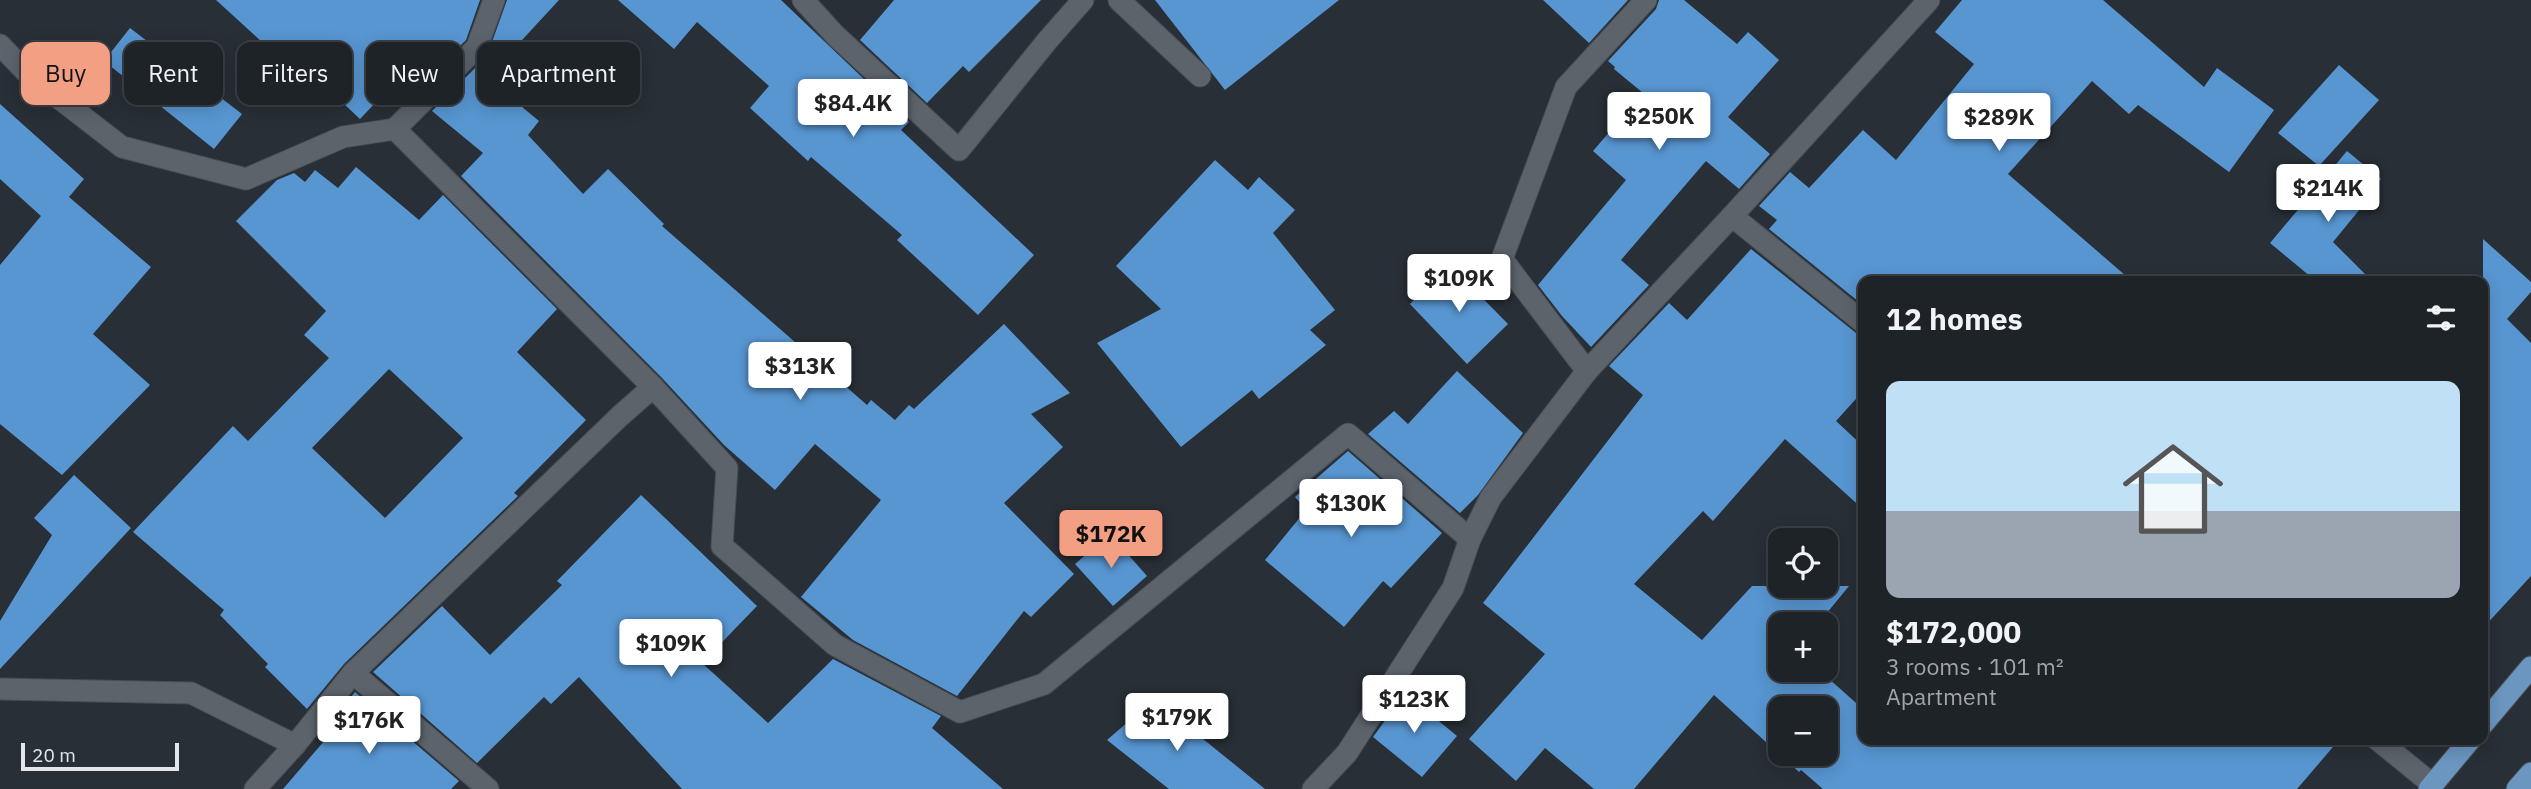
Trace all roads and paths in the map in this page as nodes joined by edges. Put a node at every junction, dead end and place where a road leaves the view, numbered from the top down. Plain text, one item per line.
1 (494, 0) edge
2 (803, 0) edge
3 (1083, 0) edge
4 (1119, 0) edge
5 (1646, 0) edge
6 (1929, 0) edge
7 (0, 45) edge
8 (1200, 76) dead end
9 (395, 130) junction
10 (1732, 216) junction
11 (1858, 318) edge
12 (1587, 371) junction
13 (653, 387) junction
14 (1471, 539) junction
15 (2531, 667) edge
16 (353, 673) junction
17 (0, 689) edge
18 (2488, 718) edge
19 (296, 745) junction
20 (2384, 745) edge
21 (2466, 745) edge
22 (2531, 772) edge
23 (2431, 787) edge
24 (255, 789) edge
25 (488, 789) edge
26 (1313, 789) edge
27 (2517, 789) edge

1 - 9 street
2 - 3 street
4 - 8 street
5 - 12 street
6 - 10 street
7 - 9 street
9 - 13 street
10 - 11 street
10 - 12 street
12 - 14 street
13 - 14 street
13 - 16 street
14 - 26 street
15 - 18 main road
16 - 19 street
16 - 25 street
17 - 19 street
19 - 24 street
20 - 23 street
21 - 23 main road
22 - 27 main road

